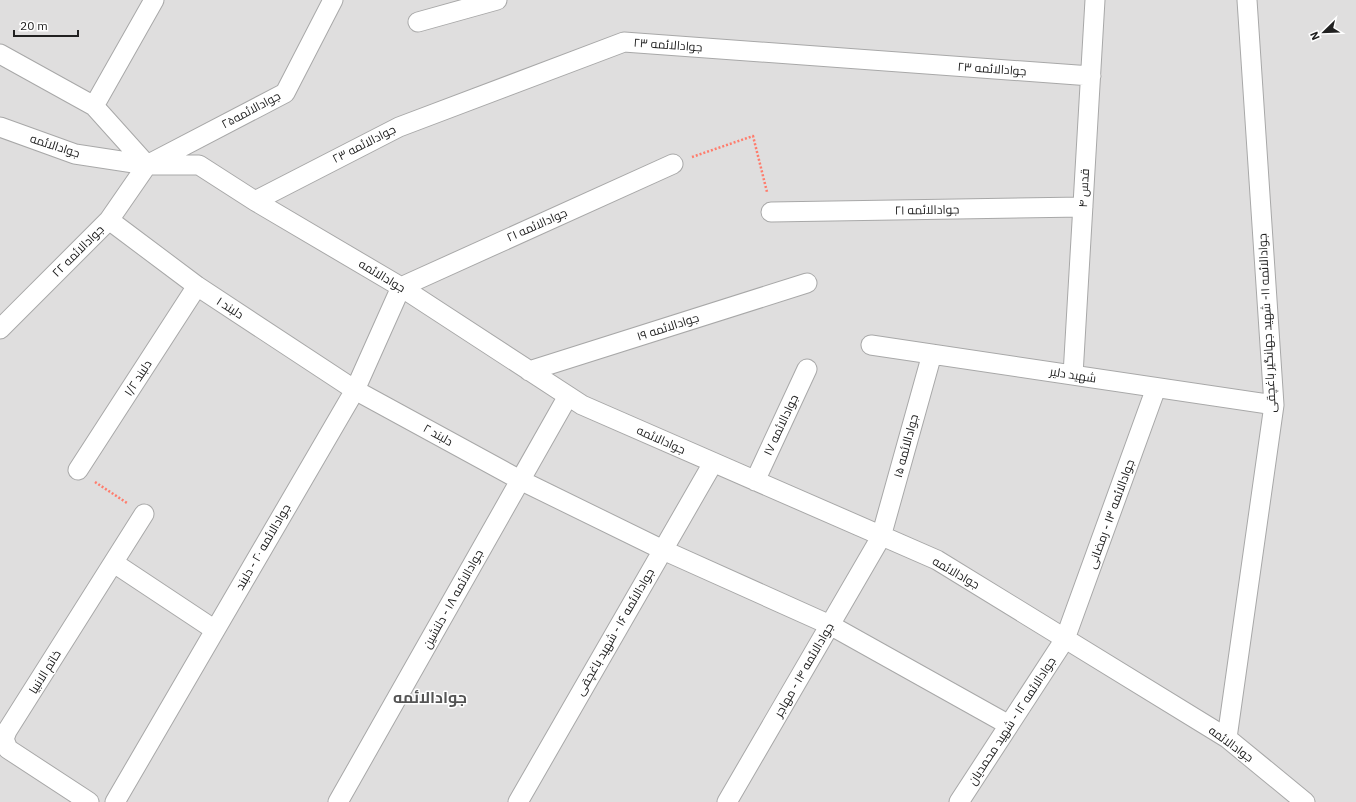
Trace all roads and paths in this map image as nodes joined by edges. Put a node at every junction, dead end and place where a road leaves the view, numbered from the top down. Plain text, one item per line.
1 (154, 0) edge
2 (333, 0) edge
3 (497, 0) edge
4 (1095, 0) edge
5 (1247, 0) edge
6 (418, 22) dead end
7 (0, 54) edge
8 (1091, 76) junction
9 (94, 106) junction
10 (0, 128) edge
11 (147, 164) junction
12 (673, 164) joint
13 (255, 201) junction
14 (1083, 208) junction
15 (772, 212) joint
16 (109, 220) junction
17 (807, 283) dead end
18 (197, 286) junction
19 (401, 287) junction
20 (0, 329) edge
21 (871, 345) dead end
22 (932, 354) junction
23 (807, 369) dead end
24 (530, 371) junction
25 (1073, 375) junction
26 (1156, 388) junction
27 (355, 390) junction
28 (568, 396) junction
29 (1274, 405) junction
30 (713, 463) junction
31 (78, 470) joint
32 (520, 480) junction
33 (755, 481) junction
34 (144, 514) joint
35 (881, 537) junction
36 (663, 550) junction
37 (114, 563) junction
38 (830, 625) junction
39 (215, 630) junction
40 (1065, 640) junction
41 (1009, 725) junction
42 (1227, 738) junction
43 (89, 802) edge
44 (115, 802) edge
45 (338, 802) edge
46 (518, 802) edge
47 (726, 802) edge
48 (959, 802) edge
49 (1305, 802) edge

1 - 9 street
2 - 11 street, جوادالائمه۲۵
3 - 6 street
4 - 8 street, قدس ۴
5 - 29 street, جوادالائمه ۱۱- شهید جهانگیر باغچقی
7 - 9 street
8 - 13 street, جوادالائمه ۲۳
8 - 14 street, قدس ۴
9 - 11 street
10 - 11 street, جوادالائمه
11 - 13 street, جوادالائمه
11 - 16 street, جوادالائمه ۲۲
12 - 15 path
12 - 19 street, جوادالائمه ۲۱
13 - 19 street, جوادالائمه
14 - 15 street, جوادالائمه ۲۱
14 - 25 street, قدس ۴
16 - 18 street, دلبند ۱
16 - 20 street, جوادالائمه ۲۲
17 - 24 street, جوادالائمه ۱۹
18 - 27 street, دلبند ۱
18 - 31 street, دلبند ۱/۲
19 - 24 street, جوادالائمه
19 - 27 street, جوادالائمه ۲۰ - دلبند
21 - 22 street, شهید دلیر
22 - 25 street, شهید دلیر
22 - 35 street, جوادالائمه ۱۵
23 - 33 street, جوادالائمه ۱۷
24 - 28 street, جوادالائمه
25 - 26 street, شهید دلیر
26 - 29 street, شهید دلیر
26 - 40 street, جوادالائمه ۱۳ - رمضانی
27 - 32 street, دلبند ۲
27 - 39 street, جوادالائمه ۲۰ - دلبند
28 - 30 street, جوادالائمه
28 - 32 street, جوادالائمه ۱۸ - دلنشین
29 - 42 street, جوادالائمه ۱۱- شهید جهانگیر باغچقی
30 - 33 street, جوادالائمه
30 - 36 street, جوادالائمه ۱۶ - شهید باغچقی
31 - 34 path
32 - 36 street, دلبند ۲
32 - 45 street, جوادالائمه ۱۸ - دلنشین
33 - 35 street, جوادالائمه
34 - 37 street, خاتم الانبیا
35 - 38 street, جوادالائمه ۱۴ - مهاجر
35 - 40 street, جوادالائمه
36 - 38 street, دلبند ۲
36 - 46 street, جوادالائمه ۱۶ - شهید باغچقی
37 - 39 street
37 - 43 street, خاتم الانبیا
38 - 41 street, دلبند ۲
38 - 47 street, جوادالائمه ۱۴ - مهاجر
39 - 44 street, جوادالائمه ۲۰ - دلبند
40 - 41 street, جوادالائمه ۱۲ - شهید محمدیان
40 - 42 street, جوادالائمه
41 - 48 street, جوادالائمه ۱۲ - شهید محمدیان
42 - 49 street, جوادالائمه

